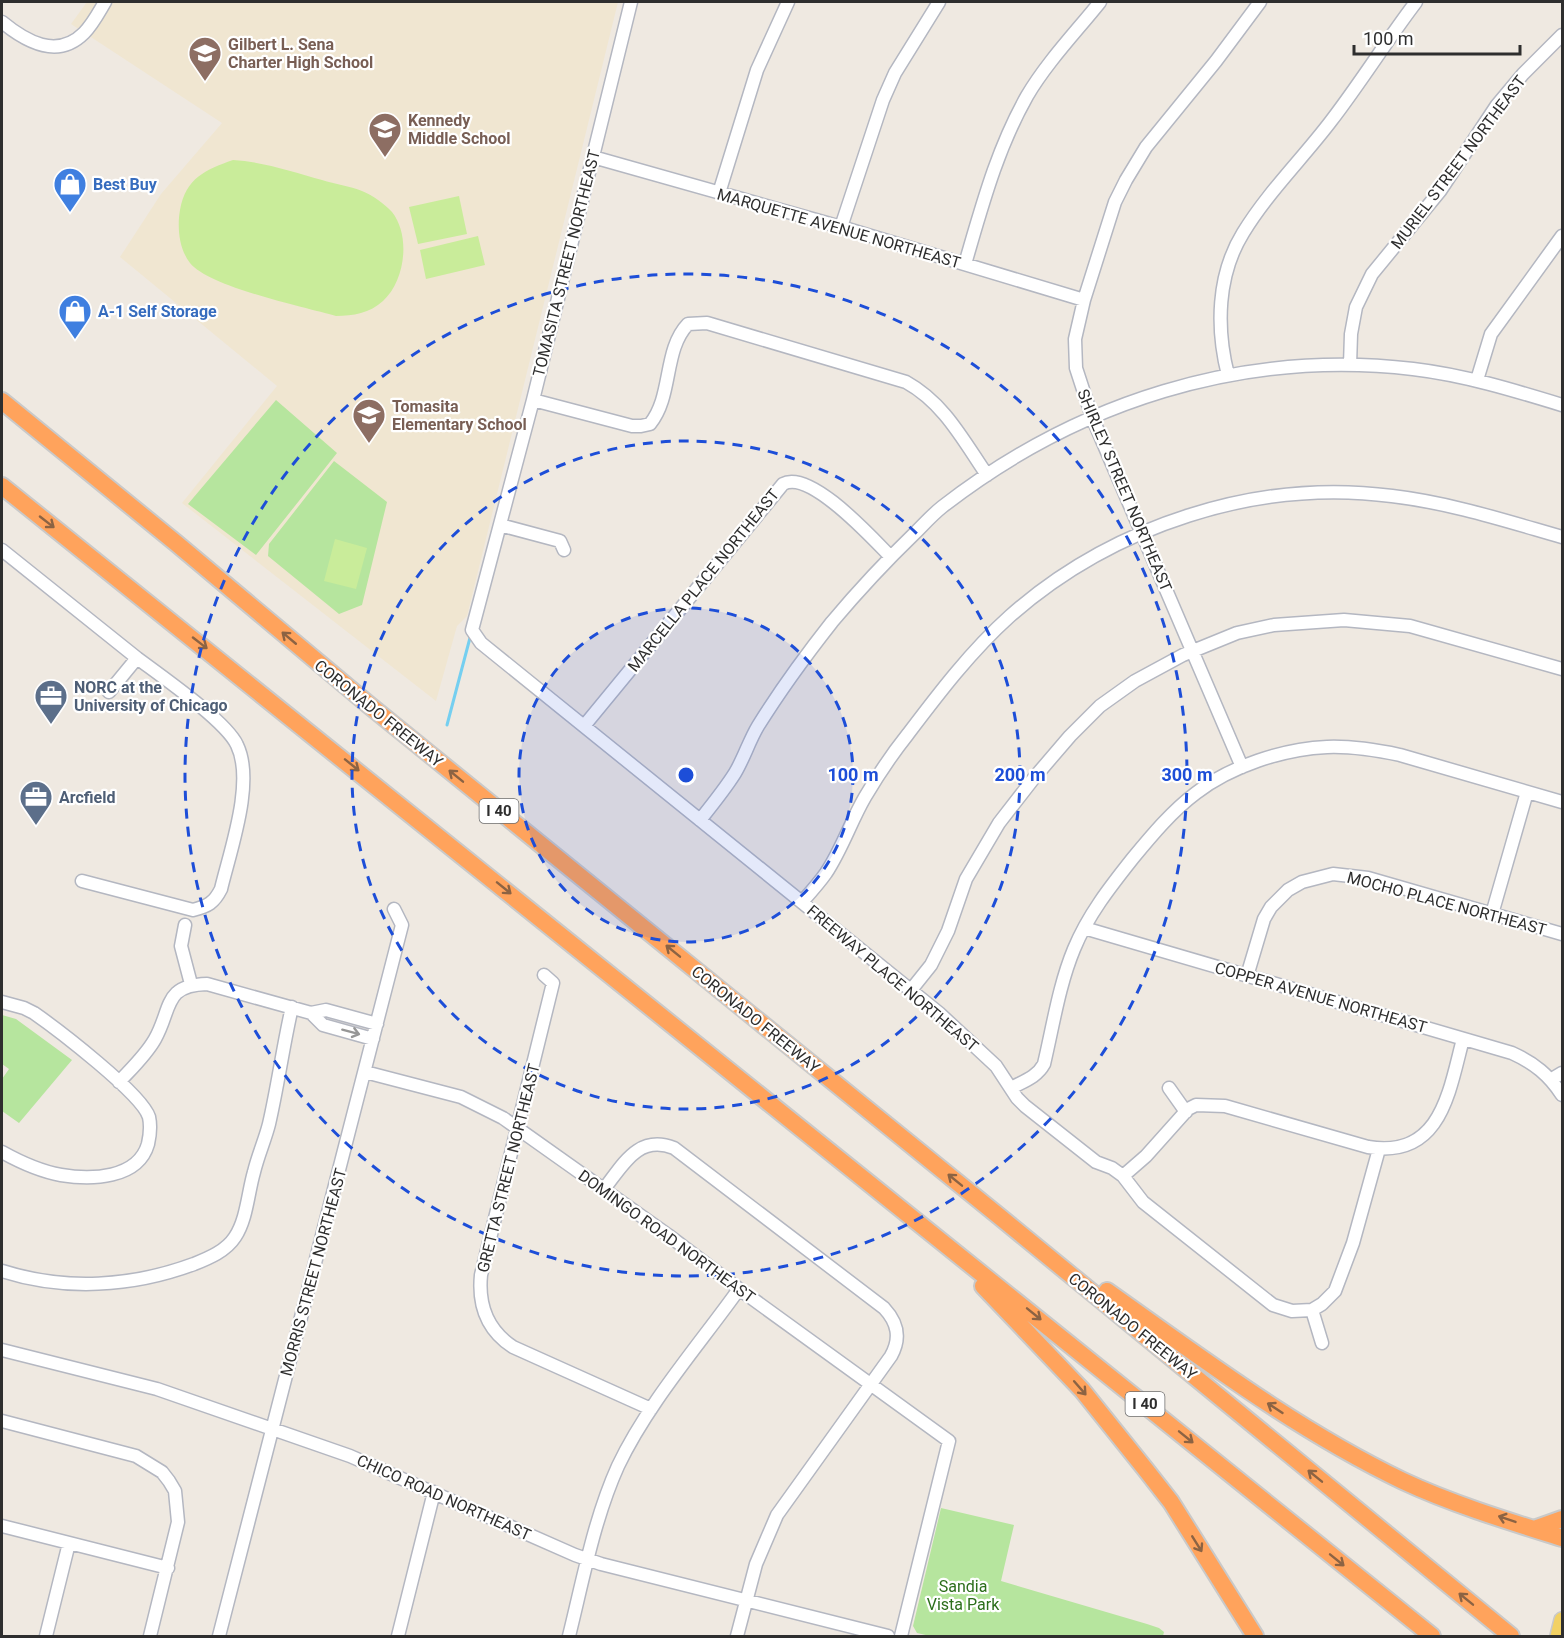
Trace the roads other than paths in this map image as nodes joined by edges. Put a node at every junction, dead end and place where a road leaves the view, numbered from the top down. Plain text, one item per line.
1 (105, 2) edge
2 (631, 2) edge
3 (788, 2) edge
4 (939, 2) edge
5 (1100, 2) edge
6 (1260, 2) edge
7 (1416, 2) edge
8 (2, 22) edge
9 (1563, 35) edge
10 (593, 157) junction
11 (719, 193) junction
12 (841, 227) junction
13 (1563, 236) edge
14 (965, 264) junction
15 (1084, 300) junction
16 (1350, 365) junction
17 (1228, 375) junction
18 (1477, 380) junction
19 (533, 400) junction
20 (2, 401) edge
21 (1563, 405) edge
22 (1092, 417) junction
23 (987, 476) junction
24 (2, 486) edge
25 (500, 525) junction
26 (1143, 533) junction
27 (1563, 537) edge
28 (2, 550) edge
29 (564, 550) dead end
30 (890, 556) junction
31 (472, 630) joint
32 (1194, 650) junction
33 (137, 658) junction
34 (1563, 669) edge
35 (109, 692) dead end
36 (584, 726) junction
37 (1242, 766) junction
38 (1527, 792) junction
39 (1563, 802) edge
40 (699, 820) junction
41 (82, 881) dead end
42 (802, 902) junction
43 (394, 909) dead end
44 (1492, 914) junction
45 (184, 925) dead end
46 (1084, 928) junction
47 (1563, 934) edge
48 (544, 975) dead end
49 (1247, 976) junction
50 (191, 984) junction
51 (911, 990) junction
52 (2, 1002) edge
53 (292, 1007) junction
54 (311, 1013) junction
55 (376, 1024) junction
56 (373, 1039) junction
57 (1463, 1039) junction
58 (365, 1072) junction
59 (1557, 1076) edge
60 (119, 1082) junction
61 (1011, 1088) junction
62 (1169, 1088) dead end
63 (1563, 1095) edge
64 (1186, 1112) junction
65 (517, 1127) junction
66 (1379, 1149) junction
67 (2, 1152) edge
68 (858, 1172) junction
69 (1123, 1176) junction
70 (604, 1189) junction
71 (1000, 1217) junction
72 (2, 1271) edge
73 (740, 1289) junction
74 (1312, 1310) junction
75 (1322, 1343) dead end
76 (2, 1350) edge
77 (872, 1383) junction
78 (651, 1409) junction
79 (2, 1422) edge
80 (271, 1429) junction
81 (434, 1492) junction
82 (1563, 1519) edge
83 (2, 1526) edge
84 (1533, 1529) junction
85 (1563, 1538) edge
86 (69, 1543) junction
87 (588, 1559) junction
88 (168, 1568) junction
89 (746, 1601) junction
90 (1563, 1620) edge
91 (46, 1636) edge
92 (150, 1636) edge
93 (219, 1636) edge
94 (398, 1636) edge
95 (569, 1636) edge
96 (737, 1636) edge
97 (888, 1636) edge
98 (901, 1636) edge
99 (1256, 1636) edge
100 (1432, 1636) edge
101 (1512, 1636) edge
102 (1558, 1636) edge

1 - 8 street
2 - 10 street, TOMASITA STREET NORTHEAST
3 - 11 street
4 - 12 street
5 - 14 street
6 - 15 street, SHIRLEY STREET NORTHEAST
7 - 17 street
9 - 16 street, MURIEL STREET NORTHEAST
10 - 11 street, MARQUETTE AVENUE NORTHEAST
10 - 19 street, TOMASITA STREET NORTHEAST
11 - 12 street, MARQUETTE AVENUE NORTHEAST
12 - 14 street, MARQUETTE AVENUE NORTHEAST
13 - 18 street
14 - 15 street, MARQUETTE AVENUE NORTHEAST
15 - 22 street, SHIRLEY STREET NORTHEAST
16 - 17 street
16 - 18 street
17 - 22 street
18 - 21 street
19 - 23 street
19 - 25 street, TOMASITA STREET NORTHEAST
71 -> 20 highway, CORONADO FREEWAY / I 40
22 - 23 street
22 - 26 street, SHIRLEY STREET NORTHEAST
23 - 30 street
24 -> 68 highway, I 40
25 - 29 street
25 - 31 street, TOMASITA STREET NORTHEAST
26 - 27 street
26 - 32 street, SHIRLEY STREET NORTHEAST
26 - 42 street
28 - 33 street
30 - 36 street, MARCELLA PLACE NORTHEAST
30 - 40 street
31 - 36 street, FREEWAY PLACE NORTHEAST
32 - 34 street
32 - 37 street, SHIRLEY STREET NORTHEAST
32 - 51 street
33 - 35 street
33 - 41 street
36 - 40 street, FREEWAY PLACE NORTHEAST
37 - 38 street
37 - 46 street
38 - 39 street
38 - 44 street
40 - 42 street, FREEWAY PLACE NORTHEAST
42 - 51 street, FREEWAY PLACE NORTHEAST
43 - 55 street, MORRIS STREET NORTHEAST
44 - 47 street, MOCHO PLACE NORTHEAST
44 - 49 street, MOCHO PLACE NORTHEAST
45 - 50 street
46 - 49 street, COPPER AVENUE NORTHEAST
46 - 61 street
48 - 65 street, GRETTA STREET NORTHEAST
49 - 57 street, COPPER AVENUE NORTHEAST
50 - 53 street
50 - 60 street
51 - 61 street, FREEWAY PLACE NORTHEAST
52 - 60 street
53 - 54 street
53 - 72 street
54 - 55 street
54 -> 56 street
55 - 56 street, MORRIS STREET NORTHEAST
56 - 58 street, MORRIS STREET NORTHEAST
57 - 59 street, COPPER AVENUE NORTHEAST
57 - 66 street
58 - 65 street, DOMINGO ROAD NORTHEAST
58 - 80 street, MORRIS STREET NORTHEAST
59 - 63 street, COPPER AVENUE NORTHEAST
60 - 67 street
61 - 69 street, FREEWAY PLACE NORTHEAST
62 - 64 street
64 - 66 street
64 - 69 street
65 - 70 street, DOMINGO ROAD NORTHEAST
65 - 78 street, GRETTA STREET NORTHEAST
66 - 74 street
68 -> 99 highway
68 -> 100 highway, I 40
69 - 74 street, FREEWAY PLACE NORTHEAST
70 - 73 street, DOMINGO ROAD NORTHEAST
70 - 77 street
84 -> 71 highway
101 -> 71 highway, CORONADO FREEWAY / I 40
73 - 77 street, DOMINGO ROAD NORTHEAST
73 - 78 street
74 - 75 street
76 - 80 street, CHICO ROAD NORTHEAST
77 - 89 street
77 - 98 street, DOMINGO ROAD NORTHEAST
78 - 87 street
79 - 88 street
80 - 81 street, CHICO ROAD NORTHEAST
80 - 93 street, MORRIS STREET NORTHEAST
81 - 87 street, CHICO ROAD NORTHEAST
81 - 94 street
82 - 84 highway
83 - 86 street
84 - 85 highway
86 - 88 street
86 - 91 street
87 - 89 street, CHICO ROAD NORTHEAST
87 - 95 street
88 - 92 street
89 - 96 street
89 - 97 street, CHICO ROAD NORTHEAST
90 - 102 main road

